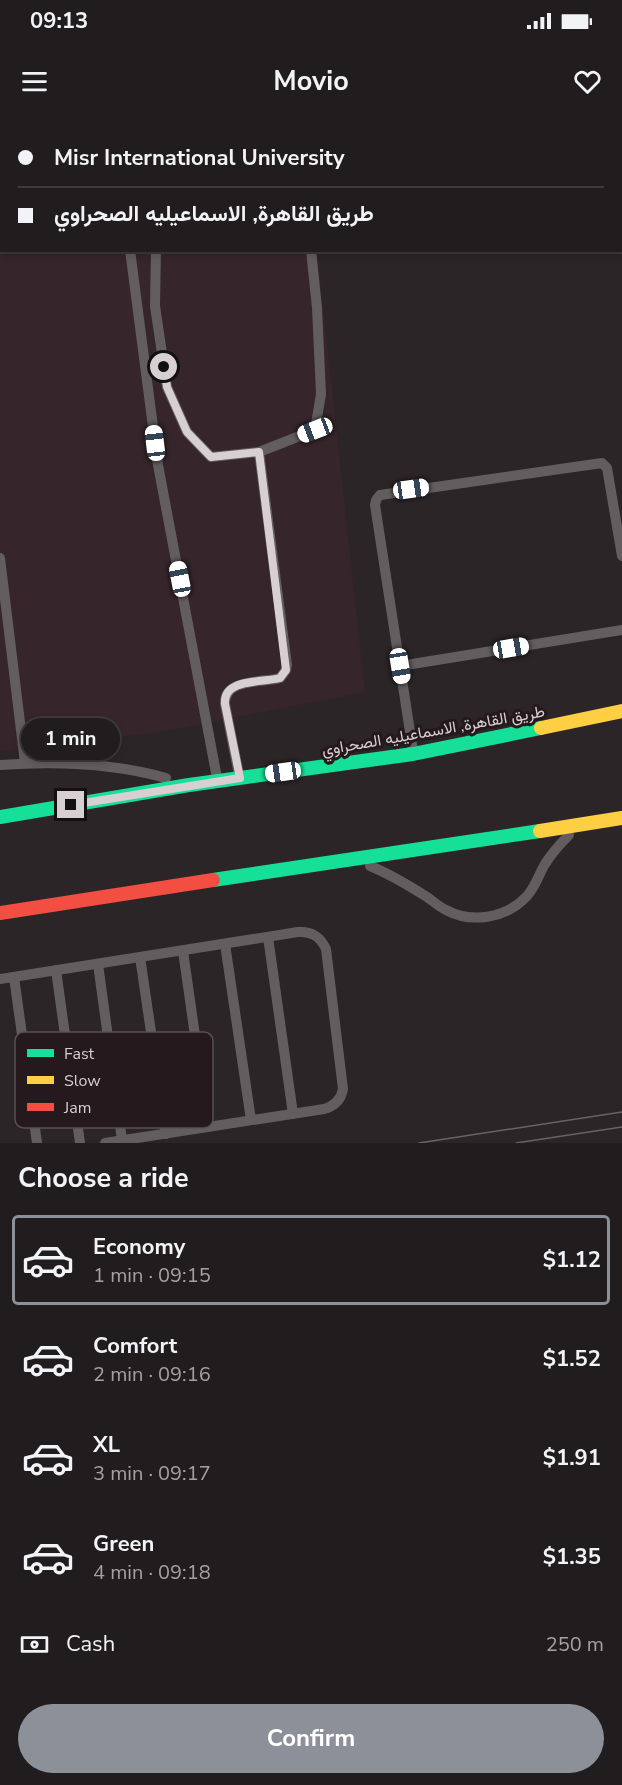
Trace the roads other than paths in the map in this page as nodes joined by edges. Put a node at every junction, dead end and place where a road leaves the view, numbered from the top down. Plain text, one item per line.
1 (130, 252) edge
2 (156, 252) edge
3 (311, 252) edge
4 (259, 452) junction
5 (622, 556) edge
6 (0, 558) edge
7 (622, 630) edge
8 (400, 666) junction
9 (622, 711) edge
10 (413, 754) junction
11 (25, 764) junction
12 (0, 765) edge
13 (240, 778) junction
14 (218, 781) junction
15 (189, 785) junction
16 (0, 817) edge
17 (622, 818) edge
18 (585, 824) junction
19 (349, 860) junction
20 (0, 913) edge
21 (268, 937) junction
22 (225, 944) junction
23 (183, 951) junction
24 (140, 957) junction
25 (98, 964) junction
26 (56, 970) junction
27 (14, 977) junction
28 (0, 979) edge
29 (22, 1032) edge
30 (65, 1032) edge
31 (107, 1032) edge
32 (151, 1032) edge
33 (195, 1032) edge
34 (293, 1114) junction
35 (251, 1120) junction
36 (213, 1126) edge
37 (35, 1128) edge
38 (78, 1128) edge
39 (120, 1128) edge
40 (165, 1128) edge
41 (202, 1128) edge
42 (166, 1134) junction
43 (122, 1140) junction
44 (37, 1143) edge
45 (80, 1143) edge
46 (105, 1143) edge

1 - 14 lane
2 - 4 lane
3 - 4 lane
4 - 13 lane
5 - 8 lane
6 - 11 lane
7 - 8 lane
8 - 10 lane
9 - 10 highway, طريق القاهرة, الاسماعيليه الصحراوي
10 - 13 highway, طريق القاهرة, الاسماعيليه الصحراوي
11 - 12 lane
11 - 15 lane
13 - 14 highway, طريق القاهرة, الاسماعيليه الصحراوي
14 - 15 highway, طريق القاهرة, الاسماعيليه الصحراوي
15 - 16 highway, طريق القاهرة, الاسماعيليه الصحراوي
17 - 18 highway
18 - 19 highway
18 - 19 lane
19 - 20 highway
21 - 22 lane
21 - 34 lane
21 - 34 lane
22 - 23 lane
22 - 35 lane
23 - 24 lane
23 - 33 lane
24 - 25 lane
24 - 32 lane
25 - 26 lane
25 - 31 lane
26 - 27 lane
26 - 30 lane
27 - 28 lane
27 - 29 lane
34 - 35 lane
35 - 36 lane
37 - 44 lane
38 - 45 lane
39 - 43 lane
40 - 42 lane
41 - 42 lane
42 - 43 lane
43 - 46 lane

